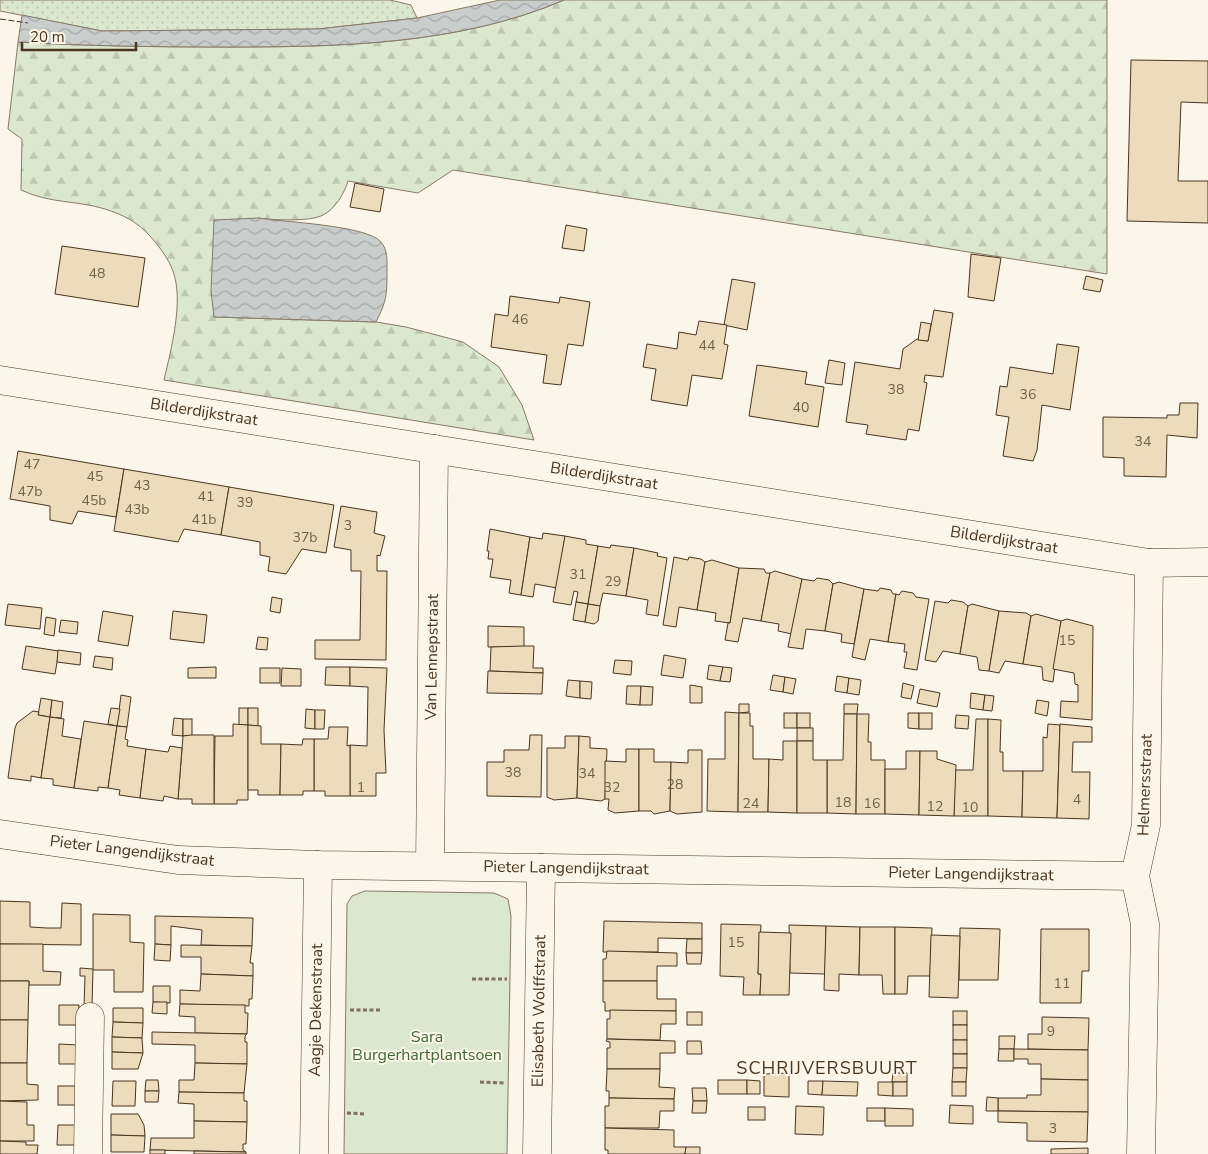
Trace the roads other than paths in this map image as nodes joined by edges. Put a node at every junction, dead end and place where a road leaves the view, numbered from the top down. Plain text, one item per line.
1 (0, 380) edge
2 (434, 449) junction
3 (1208, 562) edge
4 (1149, 563) junction
5 (0, 834) edge
6 (318, 866) junction
7 (430, 866) junction
8 (541, 868) junction
9 (1135, 876) junction
10 (90, 1017) dead end
11 (88, 1154) edge
12 (314, 1154) edge
13 (537, 1154) edge
14 (1141, 1154) edge

1 - 2 street, Bilderdijkstraat
2 - 4 street, Bilderdijkstraat
2 - 7 street, Van Lennepstraat
3 - 4 street, Bilderdijkstraat
4 - 9 street, Helmersstraat
5 - 6 street, Pieter Langendijkstraat
6 - 7 street, Pieter Langendijkstraat
6 - 12 street, Aagje Dekenstraat
7 - 8 street, Pieter Langendijkstraat
8 - 9 street, Pieter Langendijkstraat
8 - 13 street, Elisabeth Wolffstraat
9 - 14 street, Helmersstraat
10 - 11 street

